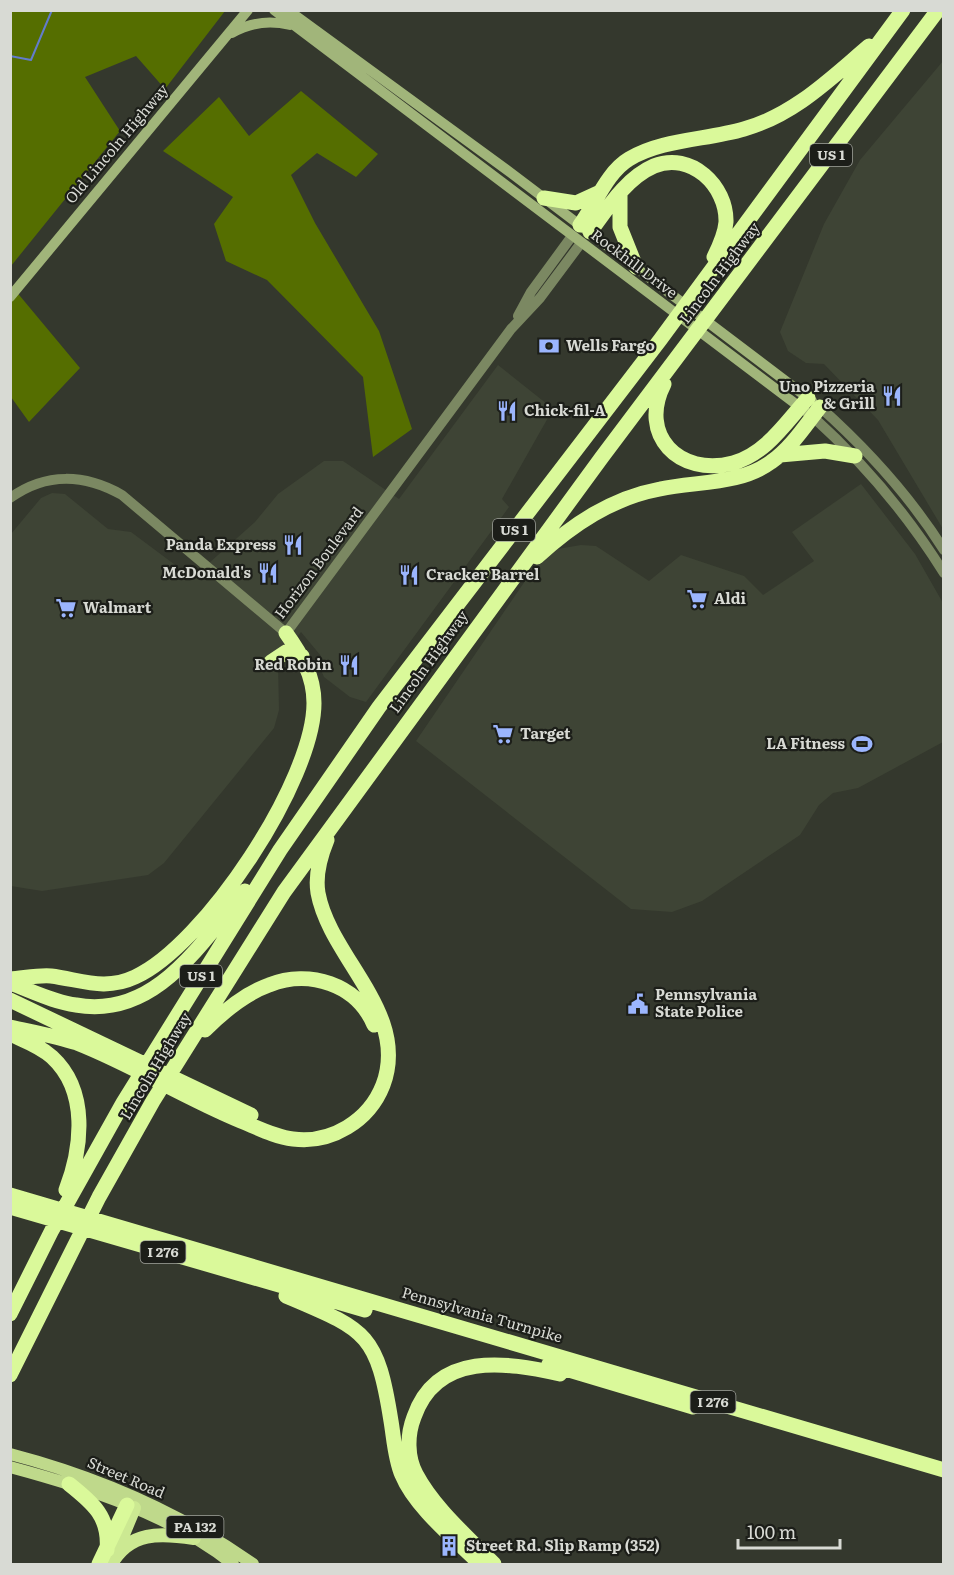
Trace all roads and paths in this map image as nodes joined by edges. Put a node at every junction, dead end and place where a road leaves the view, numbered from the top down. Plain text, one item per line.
1 (248, 10) edge
2 (274, 10) edge
3 (288, 10) edge
4 (296, 10) edge
5 (903, 10) edge
6 (938, 10) edge
7 (300, 25) junction
8 (885, 33) junction
9 (227, 36) junction
10 (603, 190) junction
11 (620, 195) junction
12 (544, 198) junction
13 (581, 234) junction
14 (636, 267) junction
15 (703, 282) junction
16 (10, 297) edge
17 (678, 360) junction
18 (810, 407) junction
19 (780, 455) junction
20 (855, 456) junction
21 (10, 498) edge
22 (944, 550) edge
23 (944, 573) edge
24 (513, 579) junction
25 (286, 633) junction
26 (302, 656) junction
27 (271, 662) dead end
28 (361, 787) junction
29 (280, 850) junction
30 (10, 981) edge
31 (10, 1000) edge
32 (10, 1027) edge
33 (10, 1034) edge
34 (180, 1056) junction
35 (10, 1188) edge
36 (10, 1195) edge
37 (10, 1208) edge
38 (66, 1208) junction
39 (229, 1271) junction
40 (10, 1314) edge
41 (10, 1375) edge
42 (662, 1398) junction
43 (10, 1454) edge
44 (10, 1467) edge
45 (944, 1470) edge
46 (944, 1480) edge
47 (69, 1484) junction
48 (132, 1503) junction
49 (194, 1538) junction
50 (107, 1560) edge
51 (233, 1564) edge
52 (253, 1564) edge
53 (480, 1564) edge
54 (494, 1564) edge

1 - 9 main road, Old Lincoln Highway
2 - 7 main road, Rockhill Drive
3 - 7 main road, Rockhill Drive
4 - 7 main road
5 - 8 highway, Lincoln Highway / US 1
6 - 17 highway, Lincoln Highway / US 1
7 - 9 main road
7 - 12 main road, Rockhill Drive
7 - 13 main road, Rockhill Drive
8 - 10 highway
8 - 15 highway, Lincoln Highway / US 1
9 - 16 main road, Old Lincoln Highway
10 - 12 highway
10 - 13 highway
11 - 13 highway
11 - 14 highway
11 - 15 highway
12 - 13 main road, Rockhill Drive
13 - 14 main road, Rockhill Drive
13 - 18 main road, Rockhill Drive
13 - 25 street, Horizon Boulevard
14 - 18 main road, Rockhill Drive
15 - 29 highway, Lincoln Highway / US 1
17 - 18 highway
17 - 24 highway, Lincoln Highway / US 1
18 - 19 highway
18 - 20 street, Rockhill Drive
18 - 22 street, Rockhill Drive
19 - 20 highway
19 - 24 highway
20 - 23 street, Rockhill Drive
21 - 25 street, Horizon Boulevard
24 - 28 highway, Lincoln Highway / US 1
25 - 26 highway
26 - 27 highway
26 - 30 highway
28 - 32 highway
28 - 34 highway, Lincoln Highway / US 1
29 - 30 highway
29 - 38 highway, Lincoln Highway / US 1
31 - 34 highway
33 - 38 highway
34 - 41 highway, Lincoln Highway / US 1
35 - 38 highway
36 - 38 highway, Pennsylvania Turnpike / I 276
37 - 39 highway, Pennsylvania Turnpike / I 276
38 - 40 highway
38 - 45 highway, Pennsylvania Turnpike / I 276
39 - 42 highway, Pennsylvania Turnpike / I 276
39 - 53 highway
42 - 46 highway, Pennsylvania Turnpike / I 276
42 - 54 highway
43 - 48 main road, Street Road / PA 132
44 - 47 main road, Street Road / PA 132
47 - 48 main road, Street Road / PA 132
47 - 50 highway
48 - 49 main road, Street Road / PA 132
48 - 50 highway
48 - 52 main road, Street Road / PA 132
49 - 50 highway
49 - 51 main road, Street Road / PA 132

